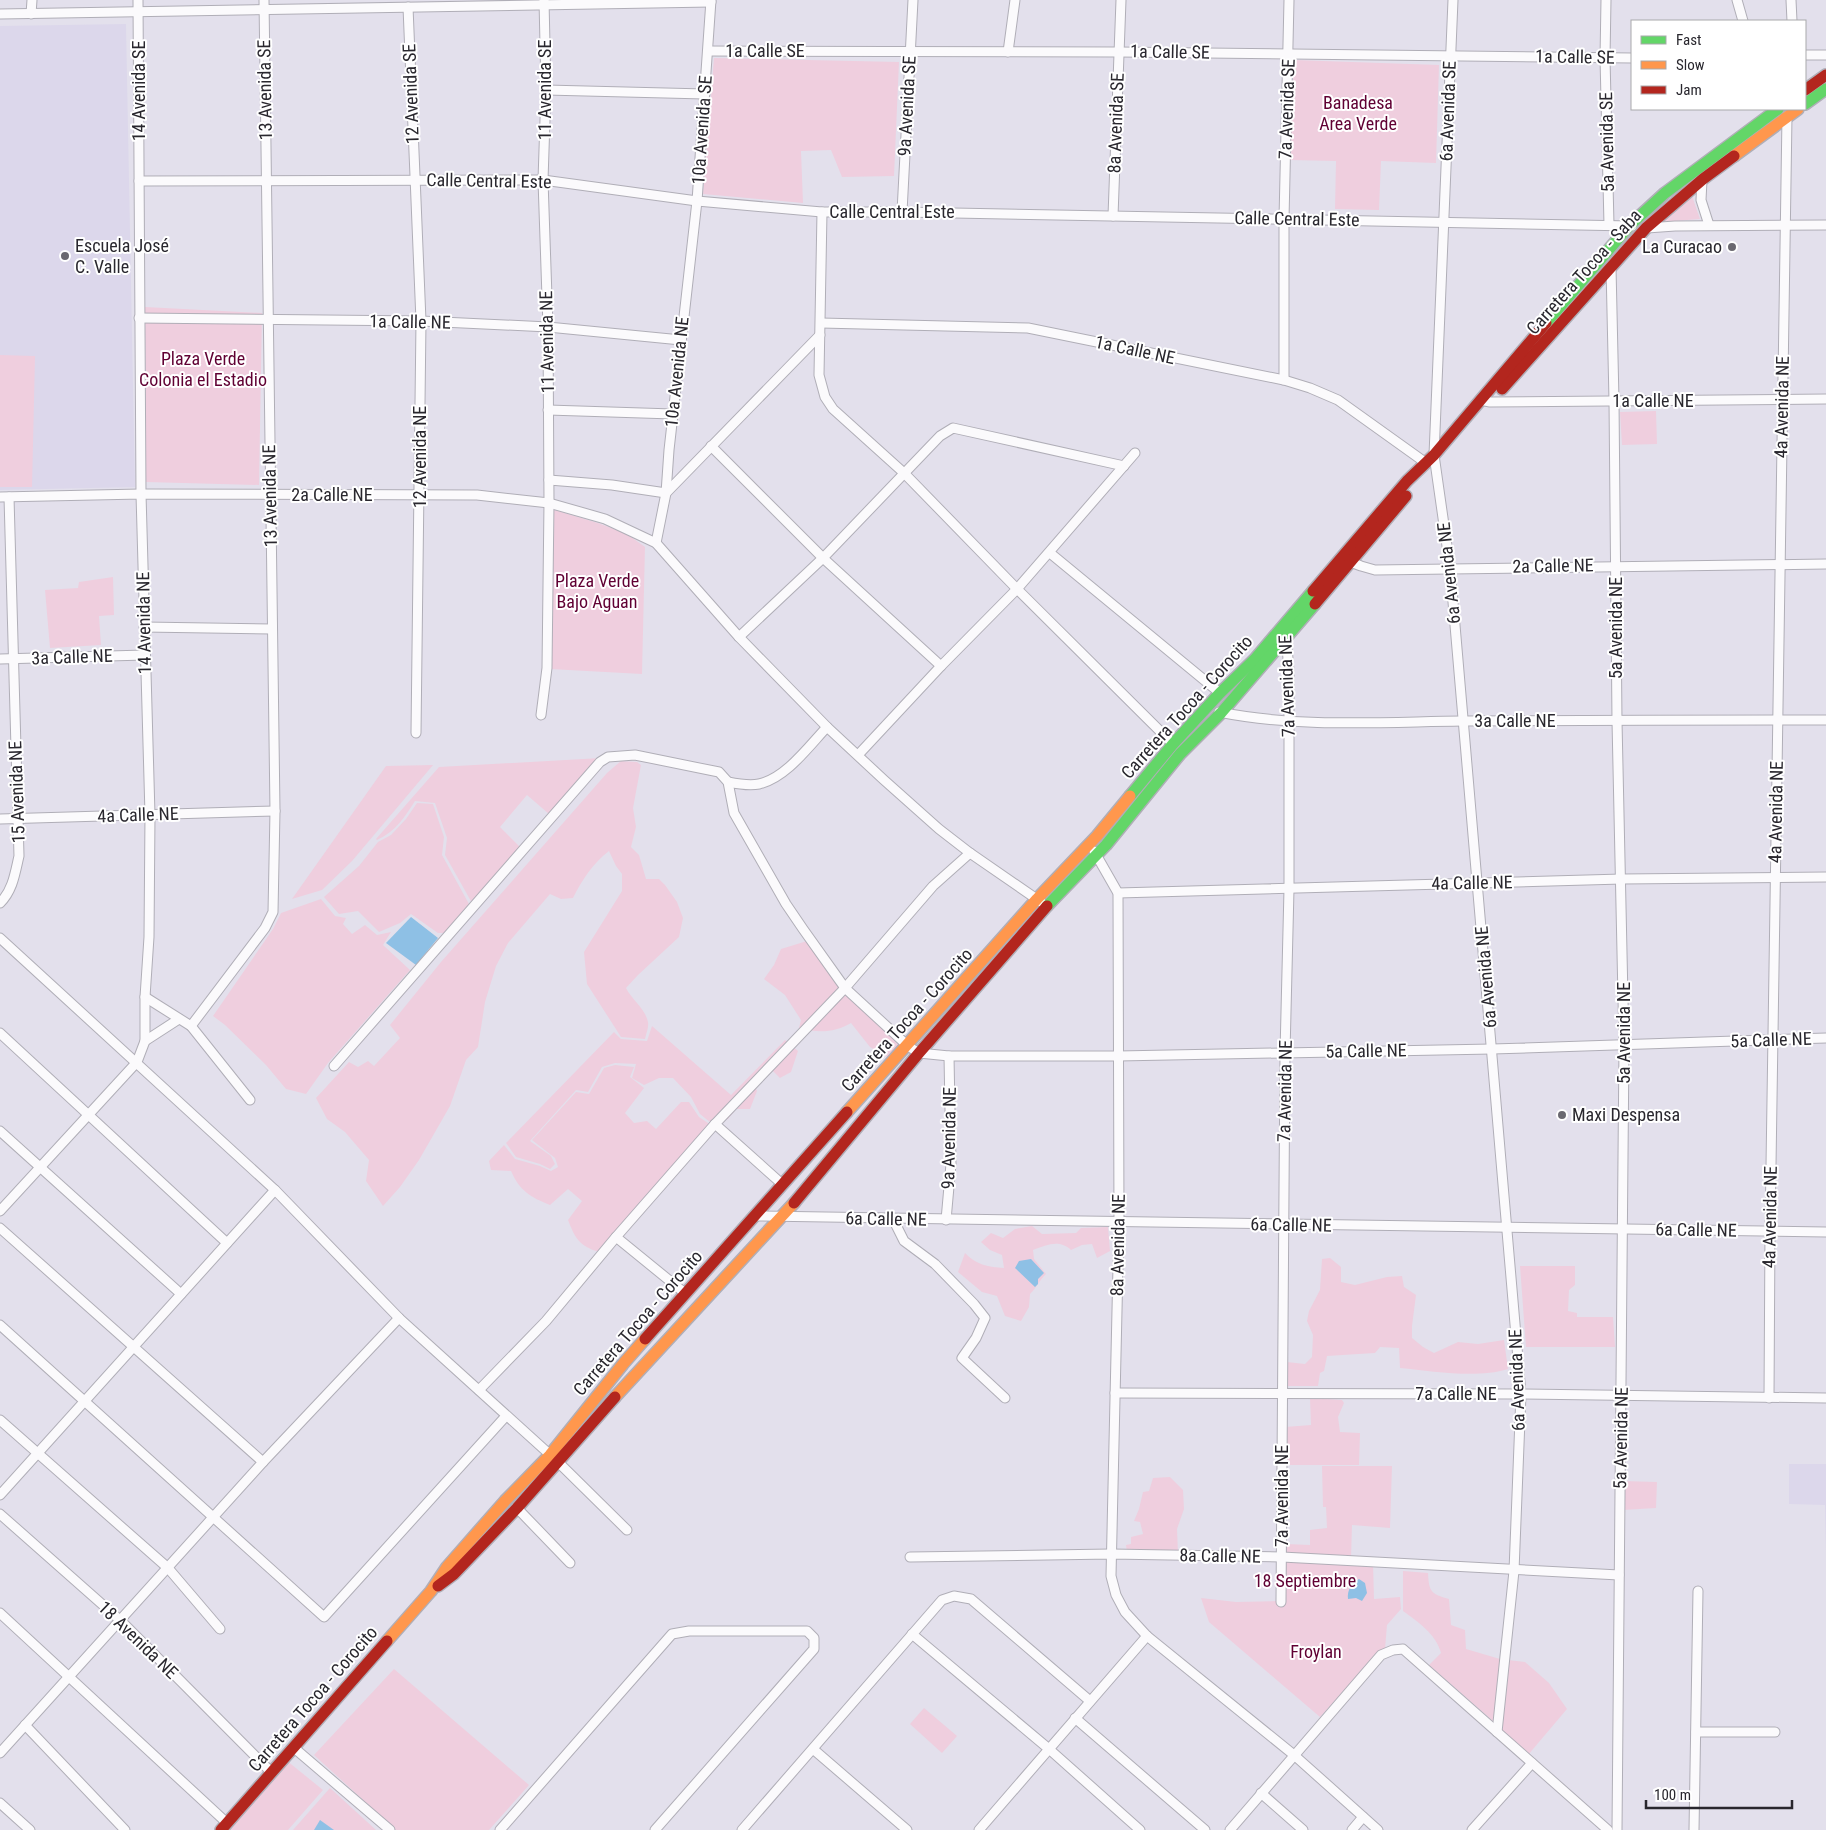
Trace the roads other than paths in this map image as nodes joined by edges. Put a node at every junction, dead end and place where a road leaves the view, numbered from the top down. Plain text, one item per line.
1 (32, 0) edge
2 (138, 0) edge
3 (264, 0) edge
4 (913, 0) edge
5 (1015, 0) edge
6 (1121, 0) edge
7 (1289, 0) edge
8 (1453, 0) edge
9 (1606, 0) edge
10 (1737, 0) edge
11 (1791, 0) edge
12 (711, 1) edge
13 (544, 2) edge
14 (408, 7) junction
15 (264, 10) junction
16 (138, 12) junction
17 (0, 14) edge
18 (31, 14) junction
19 (1743, 20) edge
20 (1792, 20) edge
21 (708, 51) junction
22 (910, 51) junction
23 (1008, 52) junction
24 (1119, 52) junction
25 (1289, 54) junction
26 (1826, 54) edge
27 (1450, 55) junction
28 (1806, 55) edge
29 (1605, 58) junction
30 (1631, 58) edge
31 (1826, 75) edge
32 (1806, 89) edge
33 (1826, 89) edge
34 (546, 90) junction
35 (705, 94) junction
36 (1806, 103) edge
37 (1782, 113) edge
38 (1702, 179) junction
39 (414, 180) junction
40 (543, 180) junction
41 (139, 181) junction
42 (266, 181) junction
43 (697, 201) junction
44 (822, 212) junction
45 (902, 212) junction
46 (1113, 216) junction
47 (1284, 219) junction
48 (1444, 222) junction
49 (1608, 225) junction
50 (1709, 225) junction
51 (1785, 225) junction
52 (1826, 225) edge
53 (1629, 226) junction
54 (1646, 228) junction
55 (1610, 267) junction
56 (139, 318) junction
57 (268, 320) junction
58 (421, 321) junction
59 (821, 323) junction
60 (548, 327) junction
61 (820, 335) junction
62 (681, 340) junction
63 (1284, 380) junction
64 (1826, 399) edge
65 (1782, 400) junction
66 (1485, 401) junction
67 (1614, 401) junction
68 (548, 410) junction
69 (673, 414) junction
70 (711, 446) junction
71 (1135, 453) dead end
72 (1432, 461) junction
73 (1124, 466) junction
74 (904, 473) junction
75 (549, 480) junction
76 (1416, 480) joint
77 (666, 493) junction
78 (141, 494) junction
79 (270, 494) junction
80 (419, 495) junction
81 (4, 497) edge
82 (549, 503) junction
83 (656, 543) junction
84 (1050, 553) junction
85 (824, 558) junction
86 (1346, 560) junction
87 (1780, 564) junction
88 (1826, 564) edge
89 (1616, 565) junction
90 (1450, 568) junction
91 (1017, 590) junction
92 (1284, 625) junction
93 (144, 627) junction
94 (272, 629) junction
95 (739, 637) junction
96 (1287, 637) junction
97 (144, 655) junction
98 (0, 659) edge
99 (13, 659) junction
100 (941, 666) junction
101 (1220, 692) junction
102 (1205, 708) junction
103 (1221, 713) junction
104 (541, 715) dead end
105 (1778, 720) junction
106 (1826, 720) edge
107 (1462, 721) junction
108 (1617, 721) junction
109 (1289, 722) junction
110 (827, 727) junction
111 (416, 733) dead end
112 (1173, 744) junction
113 (858, 755) junction
114 (728, 782) junction
115 (275, 811) junction
116 (150, 815) junction
117 (18, 818) junction
118 (0, 819) edge
119 (1088, 844) junction
120 (970, 853) junction
121 (1098, 855) junction
122 (1775, 877) junction
123 (1826, 877) edge
124 (1622, 879) junction
125 (1478, 883) junction
126 (1289, 889) junction
127 (1118, 893) junction
128 (0, 903) edge
129 (1041, 903) junction
130 (0, 938) edge
131 (845, 988) junction
132 (145, 997) junction
133 (179, 1019) junction
134 (190, 1026) junction
135 (0, 1033) edge
136 (1826, 1038) edge
137 (1772, 1040) junction
138 (145, 1041) junction
139 (1624, 1045) junction
140 (908, 1046) junction
141 (1492, 1049) junction
142 (1285, 1052) junction
143 (919, 1053) junction
144 (949, 1056) junction
145 (1118, 1056) junction
146 (137, 1062) junction
147 (334, 1066) dead end
148 (250, 1100) dead end
149 (89, 1114) junction
150 (715, 1124) junction
151 (0, 1131) edge
152 (40, 1166) junction
153 (782, 1184) junction
154 (274, 1190) junction
155 (0, 1211) edge
156 (756, 1216) junction
157 (782, 1217) junction
158 (893, 1219) junction
159 (946, 1220) junction
160 (1118, 1222) junction
161 (1284, 1225) junction
162 (0, 1228) edge
163 (1506, 1228) junction
164 (1623, 1229) junction
165 (1770, 1232) junction
166 (1826, 1232) edge
167 (616, 1238) junction
168 (227, 1243) junction
169 (181, 1294) junction
170 (686, 1294) junction
171 (399, 1318) junction
172 (0, 1324) edge
173 (133, 1347) junction
174 (479, 1390) junction
175 (1115, 1393) junction
176 (1282, 1393) junction
177 (1521, 1394) junction
178 (1621, 1394) junction
179 (1005, 1398) dead end
180 (1768, 1398) junction
181 (1826, 1398) edge
182 (85, 1401) junction
183 (506, 1416) junction
184 (0, 1420) edge
185 (38, 1453) junction
186 (553, 1458) junction
187 (263, 1462) junction
188 (0, 1495) edge
189 (517, 1508) junction
190 (0, 1514) edge
191 (214, 1518) junction
192 (627, 1530) dead end
193 (1111, 1554) junction
194 (910, 1557) dead end
195 (1282, 1557) junction
196 (570, 1563) dead end
197 (168, 1568) junction
198 (1514, 1571) junction
199 (1619, 1575) junction
200 (432, 1591) junction
201 (1698, 1592) dead end
202 (1281, 1602) dead end
203 (0, 1613) edge
204 (121, 1621) junction
205 (220, 1629) dead end
206 (912, 1634) junction
207 (1147, 1636) junction
208 (70, 1677) junction
209 (1090, 1701) junction
210 (1075, 1718) junction
211 (25, 1725) junction
212 (1497, 1732) junction
213 (1696, 1732) junction
214 (1775, 1732) dead end
215 (293, 1747) junction
216 (813, 1749) junction
217 (1049, 1749) junction
218 (0, 1754) edge
219 (1294, 1755) junction
220 (1532, 1762) junction
221 (271, 1772) junction
222 (1261, 1794) junction
223 (0, 1802) edge
224 (1363, 1817) junction
225 (224, 1826) edge
226 (30, 1830) edge
227 (125, 1830) edge
228 (390, 1830) edge
229 (500, 1830) edge
230 (655, 1830) edge
231 (742, 1830) edge
232 (906, 1830) edge
233 (979, 1830) edge
234 (1140, 1830) edge
235 (1205, 1830) edge
236 (1230, 1830) edge
237 (1303, 1830) edge
238 (1352, 1830) edge
239 (1378, 1830) edge
240 (1472, 1830) edge
241 (1608, 1830) edge
242 (1617, 1830) edge
243 (1694, 1830) edge

1 - 18 street
2 - 16 street, 14 Avenida SE
3 - 15 street, 13 Avenida SE
4 - 22 street, 9a Avenida SE
5 - 23 street
6 - 24 street, 8a Avenida SE
7 - 25 street, 7a Avenida SE
8 - 27 street, 6a Avenida SE
9 - 29 street, 5a Avenida SE
10 - 19 street
11 - 20 street
12 - 13 street
12 - 21 street, 10a Avenida SE
13 - 14 street
13 - 34 street, 11 Avenida SE
14 - 15 street
14 - 39 street, 12 Avenida SE
15 - 16 street
15 - 42 street, 13 Avenida SE
16 - 18 street
16 - 41 street, 14 Avenida SE
17 - 18 street
21 - 22 street, 1a Calle SE
21 - 35 street, 10a Avenida SE
22 - 23 street, 1a Calle SE
22 - 45 street, 9a Avenida SE
23 - 24 street, 1a Calle SE
24 - 25 street, 1a Calle SE
24 - 46 street, 8a Avenida SE
25 - 27 street, 1a Calle SE
25 - 47 street, 7a Avenida SE
26 - 28 street
27 - 29 street, 1a Calle SE
27 - 48 street, 6a Avenida SE
29 - 30 street, 1a Calle SE
29 - 49 street, 5a Avenida SE
31 - 32 main road
33 - 36 main road
34 - 35 street
34 - 40 street, 11 Avenida SE
35 - 43 street, 10a Avenida SE
37 - 38 main road, Carretera Tocoa - Saba
37 - 51 street, 4a Avenida NE
37 - 53 main road, Carretera Tocoa - Saba
38 - 50 street
38 - 54 main road, Carretera Tocoa - Saba
39 - 40 street, Calle Central Este
39 - 42 street, Calle Central Este
39 - 58 street, 12 Avenida NE
40 - 43 street, Calle Central Este
40 - 60 street, 11 Avenida NE
41 - 42 street, Calle Central Este
41 - 56 street, 14 Avenida NE
42 - 57 street, 13 Avenida NE
43 - 44 street, Calle Central Este
43 - 62 street, 10a Avenida NE
44 - 45 street, Calle Central Este
44 - 59 street
45 - 46 street, Calle Central Este
46 - 47 street, Calle Central Este
47 - 48 street, Calle Central Este
47 - 63 street
48 - 49 street, Calle Central Este
48 - 72 street, 6a Avenida NE
49 - 53 street, Calle Central Este
50 - 51 street, Calle Central Este
50 - 54 street, Calle Central Este
51 - 52 street, Calle Central Este
51 - 65 street, 4a Avenida NE
53 - 54 street, Calle Central Este
53 - 66 main road, Carretera Tocoa - Saba
54 - 55 main road, Carretera Tocoa - Saba
55 - 66 main road, Carretera Tocoa - Saba
55 - 67 street, 5a Avenida NE
56 - 57 street, 1a Calle NE
56 - 78 street, 14 Avenida NE
57 - 58 street, 1a Calle NE
57 - 79 street, 13 Avenida NE
58 - 60 street, 1a Calle NE
58 - 80 street, 12 Avenida NE
59 - 61 street
59 - 63 street, 1a Calle NE
60 - 62 street, 1a Calle NE
60 - 68 street, 11 Avenida NE
61 - 70 street
61 - 74 street
62 - 69 street, 10a Avenida NE
63 - 72 street, 1a Calle NE
64 - 65 street, 1a Calle NE
65 - 67 street, 1a Calle NE
65 - 87 street, 4a Avenida NE
66 - 67 street, 1a Calle NE
66 - 72 main road, Carretera Tocoa - Saba
67 - 89 street, 5a Avenida NE
68 - 69 street
68 - 75 street, 11 Avenida NE
69 - 77 street, 10a Avenida NE
70 - 77 street
70 - 85 street
71 - 73 street
72 - 76 main road, Carretera Tocoa - Saba
72 - 90 street, 6a Avenida NE
73 - 74 street
73 - 84 street
74 - 85 street
74 - 91 street
75 - 77 street
75 - 82 street, 11 Avenida NE
76 - 86 main road, Carretera Tocoa - Corocito
77 - 83 street, 10a Avenida NE
78 - 79 street, 2a Calle NE
78 - 81 street, 2a Calle NE
78 - 93 street, 14 Avenida NE
79 - 80 street, 2a Calle NE
79 - 94 street, 13 Avenida NE
80 - 82 street, 2a Calle NE
80 - 111 street, 12 Avenida NE
81 - 99 street, 15 Avenida NE
82 - 83 street, 2a Calle NE
82 - 104 street, 11 Avenida NE
83 - 95 street
84 - 91 street
84 - 101 street
85 - 95 street
85 - 100 street
86 - 90 street, 2a Calle NE
86 - 92 main road, Carretera Tocoa - Corocito
86 - 96 main road, Carretera Tocoa - Corocito
87 - 88 street, 2a Calle NE
87 - 89 street, 2a Calle NE
87 - 105 street, 4a Avenida NE
89 - 90 street, 2a Calle NE
89 - 108 street, 5a Avenida NE
90 - 107 street, 6a Avenida NE
91 - 100 street
91 - 112 street
92 - 96 street, 7a Avenida NE
92 - 101 main road, Carretera Tocoa - Corocito
93 - 94 street
93 - 97 street, 14 Avenida NE
94 - 115 street, 13 Avenida NE
95 - 110 street
96 - 103 main road, Carretera Tocoa - Corocito
96 - 109 street, 7a Avenida NE
97 - 99 street, 3a Calle NE
97 - 116 street, 14 Avenida NE
98 - 99 street, 3a Calle NE
99 - 117 street, 15 Avenida NE
100 - 113 street
101 - 102 main road, Carretera Tocoa - Corocito
102 - 103 street, 3a Calle NE
102 - 112 main road, Carretera Tocoa - Corocito
103 - 109 street, 3a Calle NE
103 - 121 main road, Carretera Tocoa - Corocito
105 - 106 street, 3a Calle NE
105 - 108 street, 3a Calle NE
105 - 122 street, 4a Avenida NE
107 - 108 street, 3a Calle NE
107 - 109 street, 3a Calle NE
107 - 125 street, 6a Avenida NE
108 - 124 street, 5a Avenida NE
109 - 126 street, 7a Avenida NE
110 - 113 street
110 - 114 street
112 - 119 main road, Carretera Tocoa - Corocito
113 - 120 street
114 - 131 street, 5a Calle NE
114 - 147 street
115 - 116 street, 4a Calle NE
115 - 134 street, 13 Avenida NE
116 - 117 street, 4a Calle NE
116 - 132 street, 14 Avenida NE
117 - 118 street, 4a Calle NE
117 - 128 street, 15 Avenida NE
119 - 121 street
119 - 129 main road, Carretera Tocoa - Corocito
120 - 129 street
120 - 131 street
121 - 127 street
121 - 129 main road, Carretera Tocoa - Corocito
122 - 123 street, 4a Calle NE
122 - 124 street, 4a Calle NE
122 - 137 street, 4a Avenida NE
124 - 125 street, 4a Calle NE
124 - 139 street, 5a Avenida NE
125 - 126 street, 4a Calle NE
125 - 141 street, 6a Avenida NE
126 - 127 street, 4a Calle NE
126 - 142 street, 7a Avenida NE
127 - 145 street, 8a Avenida NE
129 - 140 main road, Carretera Tocoa - Corocito
129 - 143 main road, Carretera Tocoa - Corocito
130 - 146 street
131 - 140 street, 5a Calle NE
131 - 150 street
132 - 133 street
132 - 138 street, 14 Avenida NE
133 - 134 street
133 - 138 street
134 - 148 street
135 - 149 street
136 - 137 street, 5a Calle NE
137 - 139 street, 5a Calle NE
137 - 165 street, 4a Avenida NE
138 - 146 street, 14 Avenida NE
139 - 141 street, 5a Calle NE
139 - 164 street, 5a Avenida NE
140 - 143 street, 5a Calle NE
140 - 153 main road, Carretera Tocoa - Corocito
141 - 142 street, 5a Calle NE
141 - 163 street, 6a Avenida NE
142 - 145 street, 5a Calle NE
142 - 161 street, 7a Avenida NE
143 - 144 street, 5a Calle NE
143 - 157 main road, Carretera Tocoa - Corocito
144 - 145 street, 5a Calle NE
144 - 159 street, 9a Avenida NE
145 - 160 street, 8a Avenida NE
146 - 149 street
146 - 154 street
149 - 152 street
149 - 168 street
150 - 153 street
150 - 167 street
151 - 152 street
152 - 155 street
152 - 169 street
153 - 156 main road, Carretera Tocoa - Corocito
154 - 168 street
154 - 171 street
156 - 157 street, 6a Calle NE
156 - 170 main road, Carretera Tocoa - Corocito
157 - 158 street, 6a Calle NE
157 - 186 main road, Carretera Tocoa - Corocito
158 - 159 street, 6a Calle NE
158 - 179 street
159 - 160 street, 6a Calle NE
160 - 161 street, 6a Calle NE
160 - 175 street, 8a Avenida NE
161 - 163 street, 6a Calle NE
161 - 176 street, 7a Avenida NE
162 - 173 street
163 - 164 street, 6a Calle NE
163 - 177 street, 6a Avenida NE
164 - 165 street, 6a Calle NE
164 - 178 street, 5a Avenida NE
165 - 166 street, 6a Calle NE
165 - 180 street, 4a Avenida NE
167 - 170 street
167 - 174 street
168 - 169 street
169 - 173 street
170 - 186 main road, Carretera Tocoa - Corocito
171 - 174 street
171 - 187 street
172 - 182 street
173 - 182 street
173 - 187 street
174 - 183 street
175 - 176 street, 7a Calle NE
175 - 193 street, 8a Avenida NE
176 - 177 street, 7a Calle NE
176 - 195 street, 7a Avenida NE
177 - 178 street, 7a Calle NE
177 - 198 street, 6a Avenida NE
178 - 180 street, 7a Calle NE
178 - 199 street, 5a Avenida NE
180 - 181 street, 7a Calle NE
182 - 185 street
182 - 191 street
183 - 186 street
183 - 191 street
184 - 185 street
185 - 188 street
185 - 197 street
186 - 189 main road, Carretera Tocoa - Corocito
186 - 192 street
186 - 200 main road, Carretera Tocoa - Corocito
187 - 191 street
189 - 196 street
189 - 200 main road, Carretera Tocoa - Corocito
190 - 204 street, 18 Avenida NE
191 - 197 street
193 - 194 street, 8a Calle NE
193 - 195 street, 8a Calle NE
193 - 207 street, 8a Avenida NE
195 - 198 street, 8a Calle NE
195 - 202 street, 7a Avenida NE
197 - 204 street
197 - 205 street
198 - 199 street, 8a Calle NE
198 - 212 street, 6a Avenida NE
199 - 242 street, 5a Avenida NE
200 - 215 main road, Carretera Tocoa - Corocito
201 - 213 street
203 - 208 street
204 - 208 street
204 - 221 street, 18 Avenida NE
206 - 209 street
206 - 216 street
206 - 217 street
207 - 209 street
207 - 219 street, 8a Avenida NE
208 - 211 street
208 - 225 street
209 - 210 street
210 - 217 street
210 - 235 street
211 - 218 street
211 - 227 street
212 - 219 street
212 - 220 street
213 - 214 street
213 - 243 street
215 - 221 main road, Carretera Tocoa - Corocito
215 - 228 street
216 - 231 street
216 - 232 street
217 - 233 street
217 - 234 street
219 - 222 street
219 - 224 street, 8a Avenida NE
220 - 240 street
220 - 241 street
221 - 225 main road, Carretera Tocoa - Corocito
222 - 236 street
222 - 237 street
223 - 226 street
224 - 238 street
224 - 239 street, 8a Avenida NE
229 - 230 street

